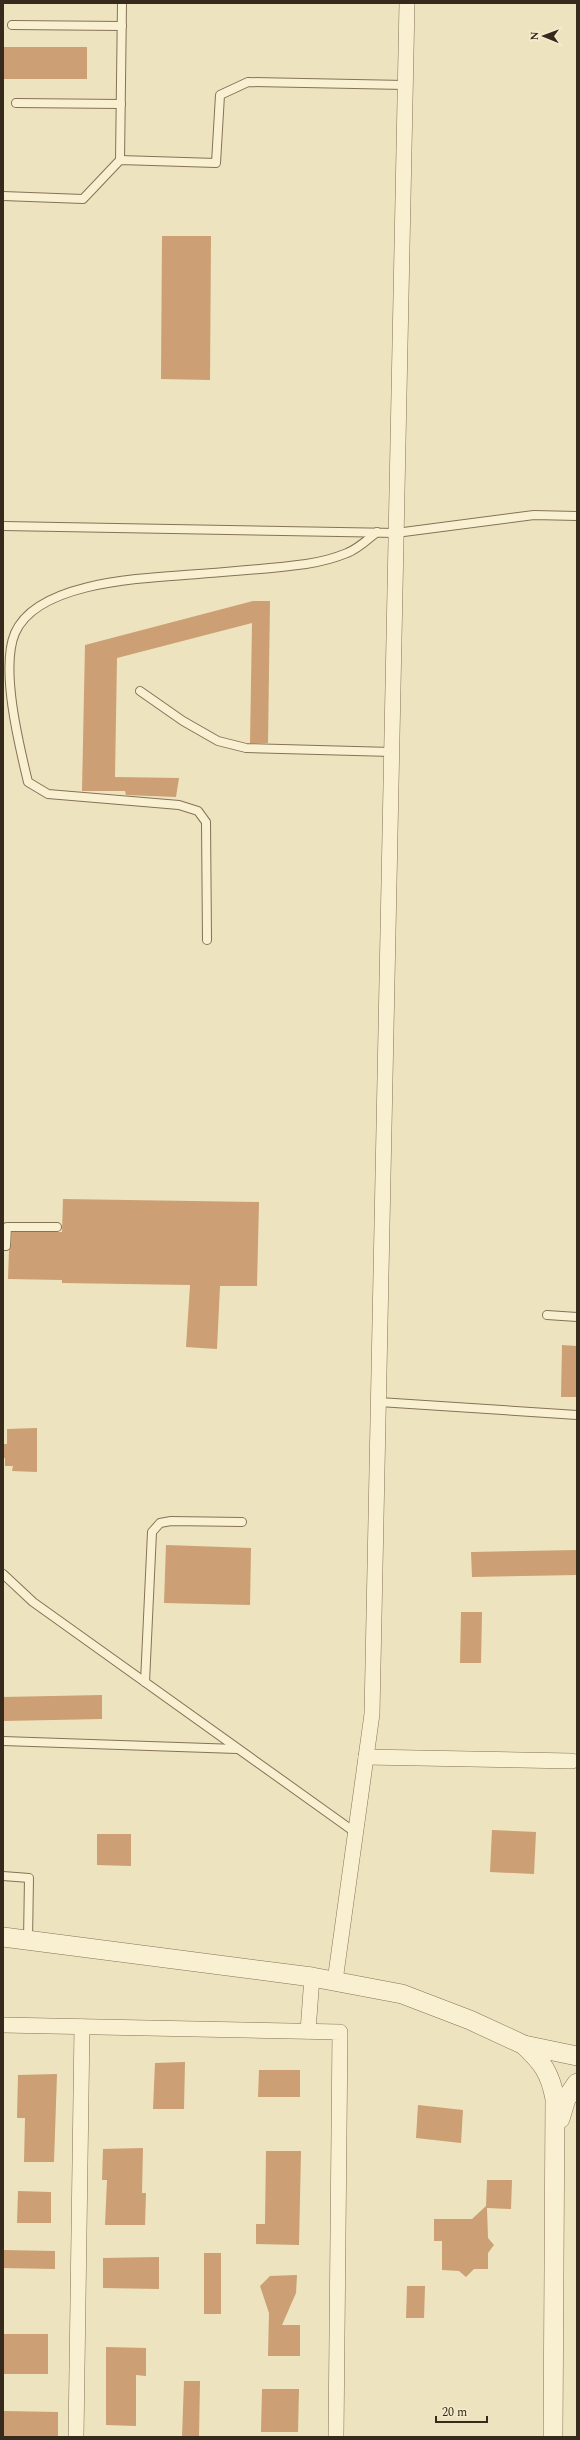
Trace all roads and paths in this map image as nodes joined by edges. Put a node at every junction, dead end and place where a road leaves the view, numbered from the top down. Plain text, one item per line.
1 (122, 3) edge
2 (407, 3) edge
3 (12, 25) dead end
4 (122, 26) junction
5 (405, 86) junction
6 (16, 103) dead end
7 (121, 104) junction
8 (120, 160) junction
9 (3, 196) edge
10 (577, 516) edge
11 (3, 526) edge
12 (377, 532) junction
13 (396, 533) junction
14 (140, 691) dead end
15 (392, 752) junction
16 (207, 940) dead end
17 (57, 1227) dead end
18 (3, 1246) edge
19 (547, 1315) dead end
20 (577, 1317) edge
21 (378, 1402) junction
22 (577, 1415) edge
23 (242, 1522) dead end
24 (3, 1574) edge
25 (145, 1682) junction
26 (3, 1741) edge
27 (238, 1749) junction
28 (366, 1757) junction
29 (572, 1761) dead end
30 (356, 1833) junction
31 (3, 1876) edge
32 (3, 1937) edge
33 (28, 1940) junction
34 (312, 1977) junction
35 (335, 1982) junction
36 (3, 2025) edge
37 (82, 2027) junction
38 (308, 2031) junction
39 (524, 2045) junction
40 (577, 2056) edge
41 (577, 2083) edge
42 (557, 2128) junction
43 (76, 2437) edge
44 (336, 2437) edge
45 (552, 2437) edge

1 - 4 lane
2 - 5 street
3 - 4 lane
4 - 7 lane
5 - 8 lane
5 - 13 street
6 - 7 lane
7 - 8 lane
8 - 9 lane
10 - 13 lane
11 - 12 lane
12 - 13 lane
12 - 16 lane
13 - 15 street
14 - 15 lane
15 - 21 street
17 - 18 lane
19 - 20 lane
21 - 22 lane
21 - 28 street
23 - 25 lane
24 - 25 lane
25 - 27 lane
26 - 27 lane
27 - 30 lane
28 - 29 street
28 - 30 street
30 - 35 street
31 - 33 lane
32 - 33 street
33 - 34 street
34 - 35 street
34 - 38 street
35 - 39 street
36 - 37 street
37 - 38 street
37 - 43 street
38 - 44 street
39 - 40 street
39 - 42 street
41 - 42 street
42 - 45 street

